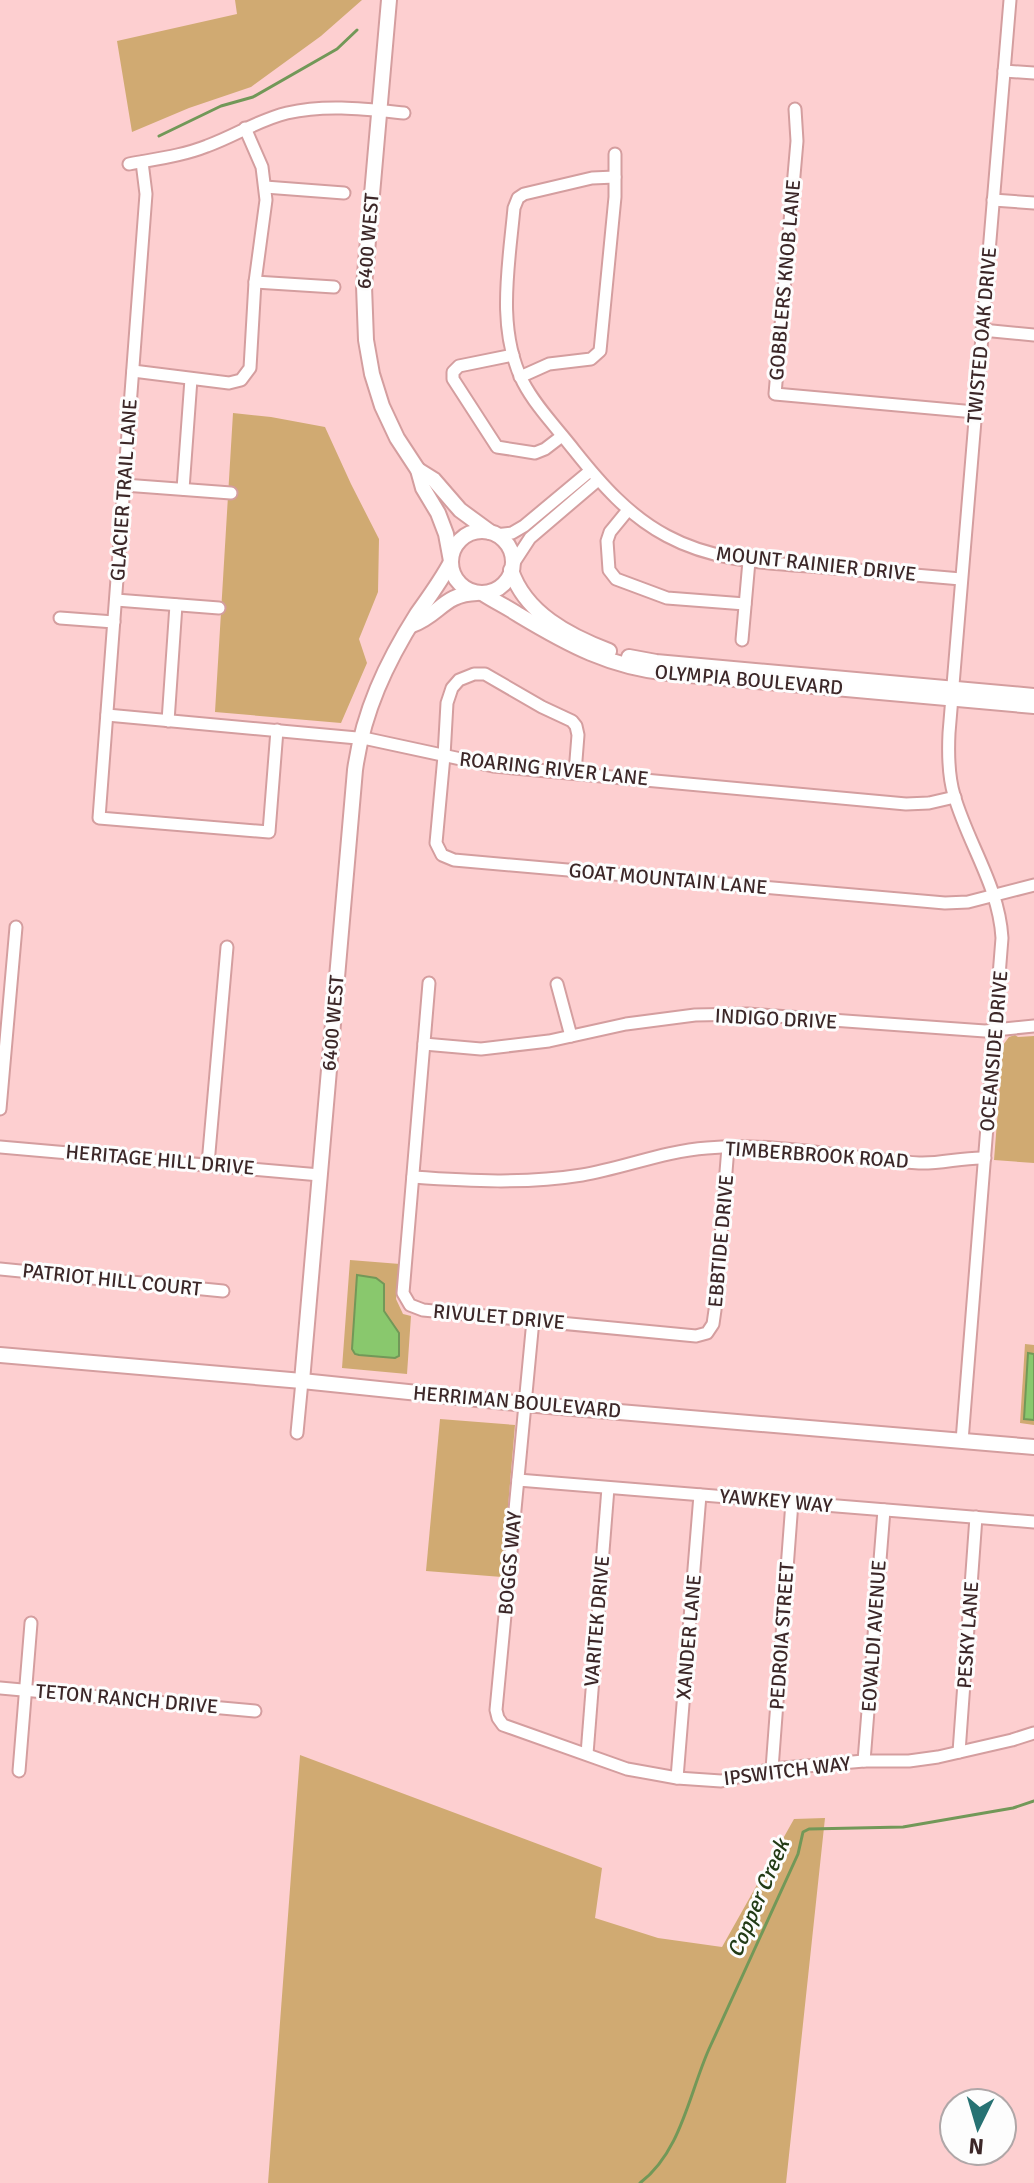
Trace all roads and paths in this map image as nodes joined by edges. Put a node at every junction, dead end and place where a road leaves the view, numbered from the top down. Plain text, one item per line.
1 (389, 0) edge
2 (1010, 0) edge
3 (1004, 71) junction
4 (1034, 73) edge
5 (795, 109) dead end
6 (379, 111) junction
7 (404, 113) dead end
8 (245, 128) junction
9 (615, 154) dead end
10 (142, 162) junction
11 (129, 164) dead end
12 (615, 177) junction
13 (265, 187) junction
14 (344, 193) dead end
15 (993, 200) junction
16 (1034, 203) edge
17 (255, 282) junction
18 (334, 287) dead end
19 (982, 330) junction
20 (1034, 335) edge
21 (513, 355) junction
22 (133, 371) junction
23 (520, 377) junction
24 (191, 379) junction
25 (975, 412) junction
26 (562, 436) junction
27 (418, 470) junction
28 (594, 475) junction
29 (124, 485) junction
30 (183, 489) junction
31 (231, 493) dead end
32 (628, 510) junction
33 (494, 534) junction
34 (451, 561) junction
35 (749, 561) junction
36 (512, 567) junction
37 (961, 579) junction
38 (479, 593) junction
39 (116, 600) junction
40 (745, 604) junction
41 (176, 605) junction
42 (219, 608) dead end
43 (60, 618) dead end
44 (114, 622) junction
45 (412, 625) junction
46 (742, 640) dead end
47 (954, 670) joint
48 (952, 694) junction
49 (1034, 696) edge
50 (1034, 706) edge
51 (107, 715) junction
52 (168, 721) junction
53 (277, 730) junction
54 (360, 738) junction
55 (444, 756) junction
56 (575, 773) junction
57 (955, 797) junction
58 (1034, 885) edge
59 (995, 895) junction
60 (16, 927) dead end
61 (227, 947) dead end
62 (429, 983) dead end
63 (557, 984) dead end
64 (1034, 1026) edge
65 (995, 1031) junction
66 (571, 1036) junction
67 (424, 1044) junction
68 (0, 1109) edge
69 (0, 1147) edge
70 (728, 1147) junction
71 (985, 1158) junction
72 (208, 1164) junction
73 (320, 1175) junction
74 (413, 1177) junction
75 (0, 1269) edge
76 (223, 1291) dead end
77 (533, 1320) junction
78 (707, 1333) joint
79 (0, 1355) edge
80 (302, 1381) junction
81 (525, 1404) junction
82 (297, 1433) dead end
83 (962, 1441) junction
84 (1034, 1447) edge
85 (518, 1480) junction
86 (608, 1488) junction
87 (700, 1495) junction
88 (792, 1502) junction
89 (884, 1510) junction
90 (976, 1517) junction
91 (1034, 1522) edge
92 (31, 1623) dead end
93 (0, 1688) edge
94 (26, 1690) junction
95 (255, 1711) dead end
96 (500, 1721) joint
97 (1034, 1733) edge
98 (959, 1752) junction
99 (587, 1754) junction
100 (864, 1761) junction
101 (772, 1769) junction
102 (19, 1771) dead end
103 (677, 1778) junction

1 - 6 street, 6400 WEST
2 - 3 street, TWISTED OAK DRIVE
3 - 4 street
3 - 15 street, TWISTED OAK DRIVE
5 - 25 street, GOBBLERS KNOB LANE
6 - 7 street
6 - 8 street
6 - 27 street, 6400 WEST
8 - 10 street
8 - 13 street
9 - 12 street
10 - 11 street
10 - 22 street, GLACIER TRAIL LANE
12 - 21 street, MOUNT RAINIER DRIVE
12 - 23 street
13 - 14 street
13 - 17 street
15 - 16 street
15 - 19 street, TWISTED OAK DRIVE
17 - 18 street
17 - 24 street
19 - 20 street
19 - 25 street, TWISTED OAK DRIVE
21 - 23 street, MOUNT RAINIER DRIVE
21 - 26 street
22 - 24 street
22 - 29 street, GLACIER TRAIL LANE
23 - 26 street, MOUNT RAINIER DRIVE
24 - 30 street
25 - 37 street, TWISTED OAK DRIVE
26 - 28 street, MOUNT RAINIER DRIVE
27 - 33 street, 6400 WEST
27 - 34 street, 6400 WEST
28 - 32 street, MOUNT RAINIER DRIVE
28 - 33 street
28 - 36 street
29 - 30 street
29 - 39 street, GLACIER TRAIL LANE
30 - 31 street
32 - 35 street, MOUNT RAINIER DRIVE
32 - 40 street
33 - 34 street
33 - 36 street
34 - 38 street
34 - 45 street, 6400 WEST
35 - 37 street, MOUNT RAINIER DRIVE
35 - 40 street
36 - 38 street
36 - 48 street, OLYMPIA BOULEVARD
37 - 47 street, TWISTED OAK DRIVE
38 - 45 street, 6400 WEST
38 - 48 street, OLYMPIA BOULEVARD
39 - 41 street
39 - 44 street, GLACIER TRAIL LANE
40 - 46 street
41 - 42 street
41 - 52 street
43 - 44 street
44 - 51 street, GLACIER TRAIL LANE
45 - 54 street, 6400 WEST
47 - 48 street, OCEANSIDE DRIVE
48 - 49 street, OLYMPIA BOULEVARD
48 - 50 street, OLYMPIA BOULEVARD
48 - 57 street, OCEANSIDE DRIVE
51 - 52 street, ROARING RIVER LANE
51 - 53 street, GLACIER TRAIL LANE
52 - 53 street, ROARING RIVER LANE
53 - 54 street, ROARING RIVER LANE
54 - 55 street, ROARING RIVER LANE
54 - 73 street, 6400 WEST
55 - 56 street, ROARING RIVER LANE
55 - 56 street, GOAT MOUNTAIN LANE
55 - 59 street, GOAT MOUNTAIN LANE
56 - 57 street, ROARING RIVER LANE
57 - 59 street, OCEANSIDE DRIVE
58 - 59 street, GOAT MOUNTAIN LANE
59 - 65 street, OCEANSIDE DRIVE
60 - 68 street
61 - 72 street
62 - 67 street, RIVULET DRIVE
63 - 66 street
64 - 65 street, INDIGO DRIVE
65 - 66 street, INDIGO DRIVE
65 - 71 street, OCEANSIDE DRIVE
66 - 67 street, INDIGO DRIVE
67 - 74 street, RIVULET DRIVE
69 - 72 street, HERITAGE HILL DRIVE
70 - 71 street, TIMBERBROOK ROAD
70 - 74 street, TIMBERBROOK ROAD
70 - 78 street, EBBTIDE DRIVE
71 - 83 street, OCEANSIDE DRIVE
72 - 73 street, HERITAGE HILL DRIVE
73 - 80 street, 6400 WEST
74 - 77 street, RIVULET DRIVE
75 - 76 street, PATRIOT HILL COURT
77 - 78 street, RIVULET DRIVE
77 - 81 street, BOGGS WAY
79 - 80 street, HERRIMAN BOULEVARD
80 - 81 street, HERRIMAN BOULEVARD
80 - 82 street, 6400 WEST
81 - 83 street, HERRIMAN BOULEVARD
81 - 85 street, BOGGS WAY
83 - 84 street, HERRIMAN BOULEVARD
85 - 86 street, YAWKEY WAY
85 - 96 street, BOGGS WAY
86 - 87 street, YAWKEY WAY
86 - 99 street, VARITEK DRIVE
87 - 88 street, YAWKEY WAY
87 - 103 street, XANDER LANE
88 - 89 street, YAWKEY WAY
88 - 101 street, PEDROIA STREET
89 - 90 street, YAWKEY WAY
89 - 100 street, EOVALDI AVENUE
90 - 91 street, YAWKEY WAY
90 - 98 street, PESKY LANE
92 - 94 street
93 - 94 street, TETON RANCH DRIVE
94 - 95 street, TETON RANCH DRIVE
94 - 102 street
96 - 99 street, IPSWITCH WAY
97 - 98 street, IPSWITCH WAY
98 - 100 street, IPSWITCH WAY
99 - 103 street, IPSWITCH WAY
100 - 101 street, IPSWITCH WAY
101 - 103 street, IPSWITCH WAY

